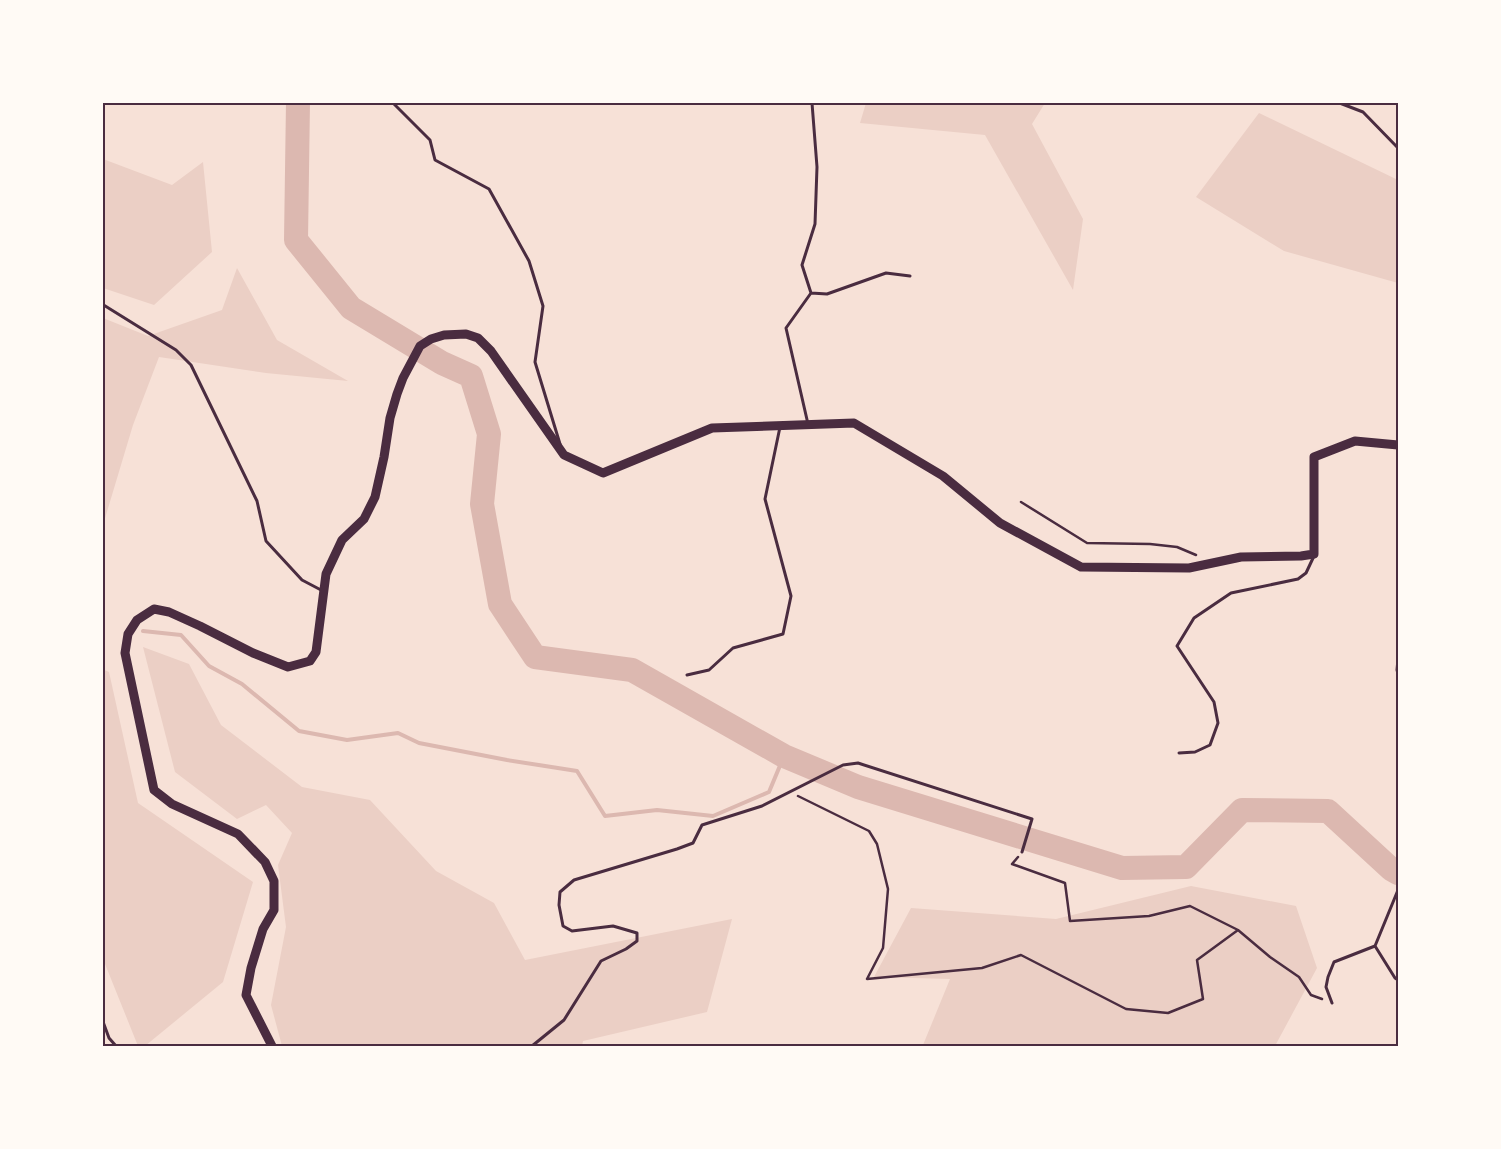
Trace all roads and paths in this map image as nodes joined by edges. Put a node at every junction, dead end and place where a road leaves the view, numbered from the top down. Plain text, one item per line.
1 (392, 102) edge
2 (807, 102) edge
3 (1337, 102) edge
4 (1398, 148) edge
5 (910, 276) dead end
6 (811, 293) junction
7 (102, 304) edge
8 (808, 425) junction
9 (780, 426) junction
10 (1398, 444) edge
11 (564, 454) junction
12 (1021, 502) dead end
13 (1314, 554) junction
14 (1215, 563) junction
15 (324, 592) junction
16 (1398, 659) edge
17 (1398, 674) edge
18 (687, 675) dead end
19 (1179, 753) dead end
20 (790, 792) junction
21 (1022, 852) joint
22 (1398, 890) edge
23 (1238, 930) junction
24 (1375, 946) junction
25 (1398, 980) edge
26 (1332, 1003) joint
27 (102, 1019) edge
28 (116, 1046) edge
29 (272, 1046) edge
30 (532, 1046) edge

1 - 11 lane
2 - 6 lane
3 - 4 lane
5 - 6 lane
6 - 8 lane
7 - 15 lane
8 - 9 street
8 - 14 street
9 - 11 street
9 - 18 lane
10 - 13 street
11 - 15 street
12 - 14 path
13 - 14 street
13 - 19 lane
15 - 29 street
16 - 17 lane
20 - 21 lane
20 - 23 path
20 - 30 lane
21 - 23 path
22 - 24 lane
23 - 26 path
24 - 25 lane
24 - 26 lane
27 - 28 lane

